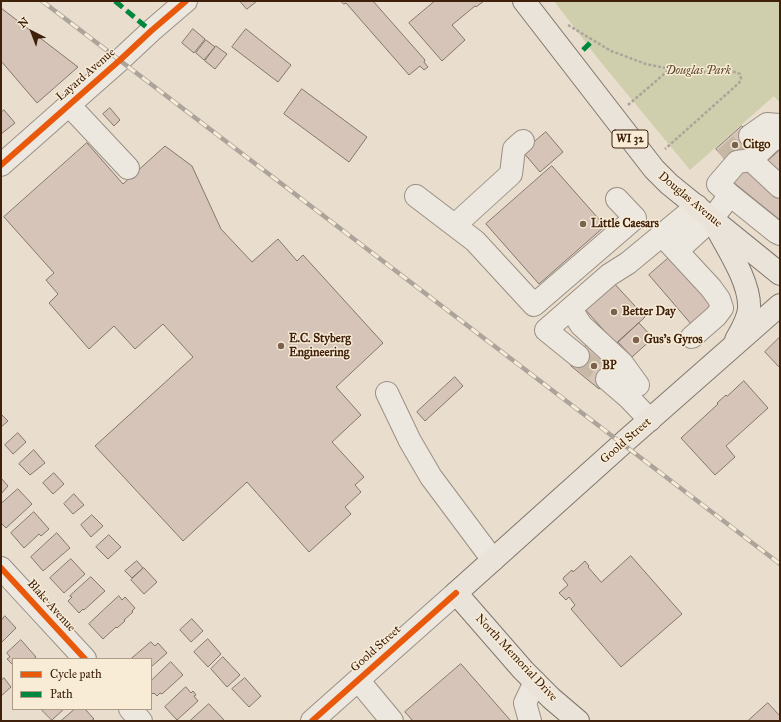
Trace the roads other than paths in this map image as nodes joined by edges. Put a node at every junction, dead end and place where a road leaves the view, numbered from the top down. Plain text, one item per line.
1 (186, 1) edge
2 (524, 1) edge
3 (69, 105) junction
4 (780, 126) edge
5 (750, 136) tunnel mouth
6 (780, 138) edge
7 (523, 141) dead end
8 (724, 159) tunnel mouth
9 (751, 160) junction
10 (1, 165) edge
11 (128, 168) dead end
12 (780, 187) edge
13 (724, 190) junction
14 (416, 196) dead end
15 (617, 199) dead end
16 (704, 213) junction
17 (455, 225) junction
18 (780, 234) edge
19 (662, 235) junction
20 (677, 251) junction
21 (780, 274) edge
22 (780, 305) edge
23 (571, 309) junction
24 (692, 337) dead end
25 (730, 350) junction
26 (578, 356) tunnel mouth
27 (607, 379) tunnel mouth
28 (634, 391) junction
29 (386, 394) dead end
30 (650, 420) junction
31 (493, 560) junction
32 (1, 568) edge
33 (456, 593) junction
34 (83, 658) edge
35 (358, 680) junction
36 (535, 682) junction
37 (131, 710) edge
38 (141, 721) edge
39 (312, 721) edge
40 (392, 721) edge
41 (530, 721) edge
42 (578, 721) edge

1 - 3 street, Layard Avenue
2 - 16 main road, Douglas Avenue / WI 32
3 - 10 street, Layard Avenue
3 - 11 street
4 - 5 street
6 - 9 street
7 - 17 street
8 - 13 street
9 - 12 street
9 - 13 street
13 - 16 street
13 - 18 street
14 - 17 street
15 - 17 street
16 - 19 street
16 - 20 street
16 - 21 main road, Douglas Avenue / WI 32
16 - 25 main road
19 - 20 street
19 - 23 street
20 - 24 street
22 - 25 main road, Goold Street
23 - 26 street
23 - 28 street
25 - 30 main road, Goold Street
27 - 28 street
28 - 30 street
29 - 31 street
30 - 31 main road, Goold Street
31 - 33 main road, Goold Street
32 - 34 street, Blake Avenue
33 - 35 street, Goold Street
33 - 36 main road, North Memorial Drive
35 - 39 street, Goold Street
35 - 40 street
36 - 41 street
36 - 42 main road, North Memorial Drive
37 - 38 street

